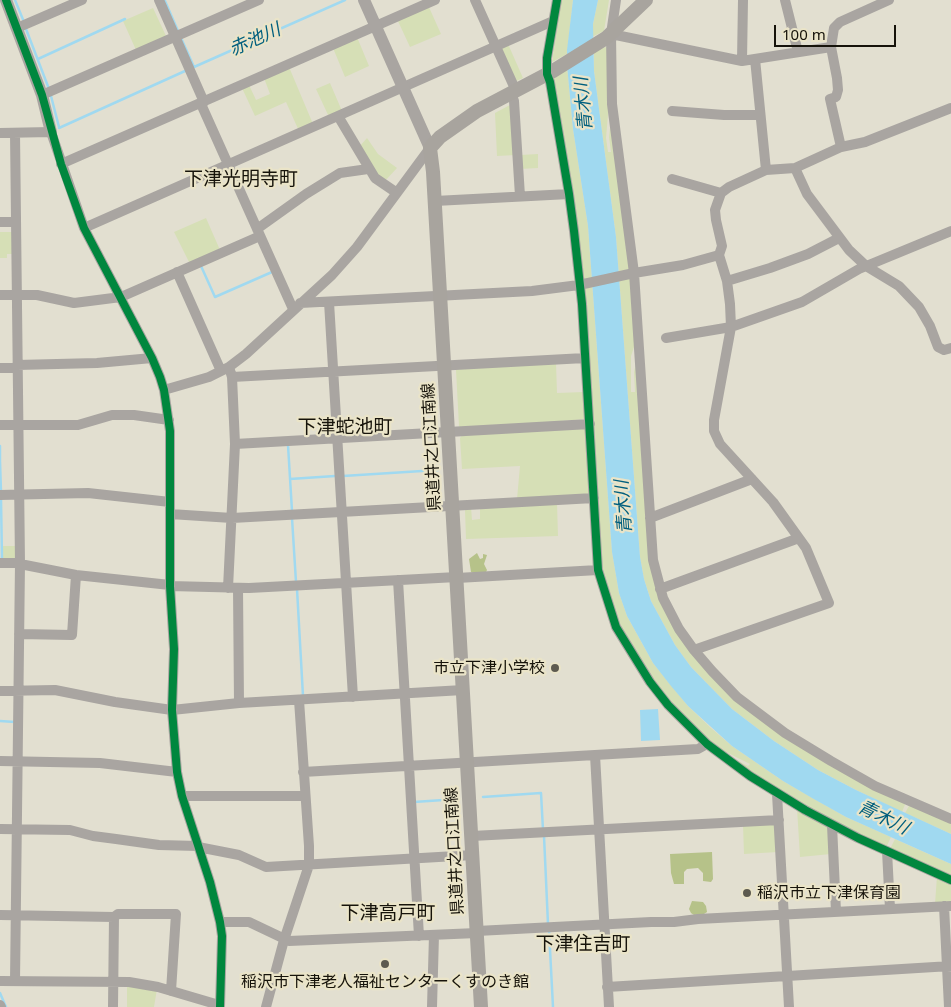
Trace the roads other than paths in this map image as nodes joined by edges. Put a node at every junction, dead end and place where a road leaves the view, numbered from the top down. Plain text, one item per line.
1 (6, 0) edge
2 (82, 0) edge
3 (159, 0) edge
4 (258, 0) edge
5 (364, 0) edge
6 (436, 0) edge
7 (475, 0) edge
8 (557, 0) edge
9 (616, 0) edge
10 (646, 0) edge
11 (743, 0) edge
12 (785, 0) edge
13 (889, 0) edge
14 (553, 21) junction
15 (376, 27) junction
16 (17, 28) junction
17 (608, 36) junction
18 (175, 37) junction
19 (496, 46) junction
20 (832, 47) junction
21 (798, 52) junction
22 (755, 59) junction
23 (742, 61) junction
24 (550, 73) junction
25 (403, 88) junction
26 (514, 92) junction
27 (42, 95) junction
28 (202, 103) junction
29 (951, 108) edge
30 (672, 111) dead end
31 (338, 116) junction
32 (760, 116) junction
33 (51, 132) junction
34 (0, 133) edge
35 (15, 133) junction
36 (841, 147) junction
37 (430, 148) junction
38 (61, 164) junction
39 (228, 165) junction
40 (795, 168) junction
41 (368, 169) junction
42 (766, 170) junction
43 (672, 179) dead end
44 (397, 193) junction
45 (569, 194) junction
46 (721, 194) junction
47 (520, 196) junction
48 (435, 201) junction
49 (0, 222) edge
50 (16, 222) junction
51 (84, 228) junction
52 (259, 232) junction
53 (951, 232) edge
54 (839, 238) junction
55 (719, 255) junction
56 (866, 266) junction
57 (177, 272) junction
58 (633, 273) junction
59 (727, 281) junction
60 (580, 285) junction
61 (0, 295) edge
62 (17, 295) junction
63 (441, 296) junction
64 (121, 297) junction
65 (329, 302) junction
66 (297, 306) junction
67 (731, 327) junction
68 (666, 338) dead end
69 (951, 348) edge
70 (152, 358) junction
71 (585, 358) junction
72 (17, 366) junction
73 (445, 366) junction
74 (0, 368) edge
75 (227, 372) junction
76 (333, 372) junction
77 (164, 390) junction
78 (169, 420) junction
79 (590, 424) junction
80 (0, 425) edge
81 (18, 425) junction
82 (448, 433) junction
83 (337, 439) junction
84 (235, 444) junction
85 (752, 479) junction
86 (0, 495) edge
87 (19, 495) junction
88 (594, 498) junction
89 (170, 502) junction
90 (452, 506) junction
91 (342, 512) junction
92 (170, 514) junction
93 (232, 518) junction
94 (650, 518) junction
95 (799, 538) junction
96 (0, 563) edge
97 (20, 563) junction
98 (598, 570) junction
99 (76, 575) junction
100 (457, 578) junction
101 (398, 580) junction
102 (346, 583) junction
103 (170, 586) junction
104 (233, 588) junction
105 (660, 589) junction
106 (19, 634) junction
107 (694, 650) junction
108 (18, 690) junction
109 (463, 690) junction
110 (0, 691) edge
111 (405, 694) junction
112 (353, 697) junction
113 (299, 700) junction
114 (239, 703) junction
115 (172, 710) junction
116 (707, 744) junction
117 (595, 755) junction
118 (0, 761) edge
119 (18, 762) junction
120 (468, 762) junction
121 (409, 766) junction
122 (177, 772) junction
123 (303, 772) junction
124 (777, 794) junction
125 (182, 796) junction
126 (305, 796) junction
127 (951, 819) edge
128 (779, 820) junction
129 (832, 825) junction
130 (0, 829) edge
131 (17, 830) junction
132 (599, 830) junction
133 (472, 836) junction
134 (198, 846) junction
135 (887, 851) junction
136 (473, 855) junction
137 (414, 859) junction
138 (309, 865) junction
139 (951, 880) edge
140 (947, 906) edge
141 (890, 909) junction
142 (836, 912) junction
143 (0, 915) edge
144 (784, 915) junction
145 (16, 916) junction
146 (114, 917) junction
147 (220, 922) junction
148 (604, 924) junction
149 (477, 932) junction
150 (434, 935) junction
151 (419, 936) junction
152 (284, 940) junction
153 (949, 967) edge
154 (788, 976) junction
155 (0, 981) edge
156 (15, 981) junction
157 (114, 982) junction
158 (607, 986) junction
159 (170, 991) junction
160 (220, 1006) edge
161 (113, 1007) edge
162 (266, 1007) edge
163 (432, 1007) edge
164 (482, 1007) edge
165 (609, 1007) edge
166 (790, 1007) edge
167 (949, 1007) edge

1 - 16 street
2 - 16 street
3 - 18 street
4 - 18 street
5 - 15 street
6 - 15 street
7 - 19 street
8 - 14 street
9 - 17 street
10 - 17 main road
11 - 23 street
12 - 21 street
13 - 20 street
14 - 19 street
14 - 24 street
15 - 25 street
15 - 28 street
16 - 27 street
17 - 23 street
17 - 24 main road
17 - 58 street
18 - 27 street
18 - 28 street
19 - 25 street
19 - 26 street
20 - 21 street
20 - 36 street
21 - 22 street
22 - 23 street
22 - 32 street
24 - 26 main road
24 - 45 street
25 - 31 street
25 - 37 street
26 - 37 main road
26 - 47 street
27 - 33 street
28 - 38 street
28 - 39 street
29 - 36 street
30 - 32 street
31 - 39 street
31 - 41 street
32 - 42 street
33 - 35 street
33 - 38 street
34 - 35 street
35 - 50 street
36 - 40 street
37 - 44 street
37 - 48 main road, 県道井之口江南線
38 - 51 street
39 - 51 street
39 - 52 street
40 - 42 street
40 - 54 street
41 - 44 street
41 - 52 street
42 - 46 street
43 - 46 street
44 - 66 street
45 - 47 street
45 - 60 street
46 - 55 street
47 - 48 street
48 - 63 main road, 県道井之口江南線
49 - 50 street
50 - 62 street
51 - 64 street
52 - 57 street
52 - 66 street
53 - 56 street
54 - 56 street
54 - 59 street
55 - 58 street
55 - 59 street
56 - 67 street
56 - 69 street
57 - 64 street
57 - 75 street
58 - 60 street
58 - 94 street
59 - 67 street
60 - 63 street
60 - 71 street
61 - 62 street
62 - 64 street
62 - 72 street
63 - 65 street
63 - 73 main road, 県道井之口江南線
64 - 70 street
65 - 66 street
65 - 76 street
66 - 75 street
67 - 68 street
67 - 85 street
70 - 72 street
70 - 77 street
71 - 73 street
71 - 79 street
72 - 74 street
72 - 81 street
73 - 76 street
73 - 82 main road, 県道井之口江南線
75 - 76 street
75 - 77 street
75 - 84 street
76 - 83 street
77 - 78 street
78 - 81 street
78 - 89 street
79 - 82 street
79 - 88 street
80 - 81 street
81 - 87 street
82 - 83 street
82 - 90 main road, 県道井之口江南線
83 - 84 street
83 - 91 street
84 - 93 street
85 - 94 street
85 - 95 street
86 - 87 street
87 - 89 street
87 - 97 street
88 - 90 street
88 - 98 street
89 - 92 street
90 - 91 street
90 - 100 main road, 県道井之口江南線
91 - 93 street
91 - 102 street
92 - 93 street
92 - 103 street
93 - 104 street
94 - 105 street
95 - 105 street
95 - 107 street
96 - 97 street
97 - 99 street
97 - 106 street
98 - 100 street
98 - 116 street
99 - 103 street
99 - 106 street
100 - 101 street
100 - 109 main road, 県道井之口江南線
101 - 102 street
101 - 111 street
102 - 104 street
102 - 112 street
103 - 104 street
103 - 115 street
104 - 114 street
105 - 107 street
106 - 108 street
107 - 127 street
108 - 110 street
108 - 115 street
108 - 119 street
109 - 111 street
109 - 120 main road, 県道井之口江南線
111 - 112 street
111 - 121 street
112 - 113 street
113 - 114 street
113 - 123 street
114 - 115 street
115 - 122 street
116 - 117 street
116 - 124 street
117 - 120 street
117 - 132 street
118 - 119 street
119 - 122 street
119 - 131 street
120 - 121 street
120 - 133 main road, 県道井之口江南線
121 - 123 street
121 - 137 street
122 - 125 street
123 - 126 street
124 - 128 street
124 - 129 street
125 - 126 street
125 - 134 street
126 - 138 street
128 - 132 street
128 - 144 street
129 - 135 street
129 - 142 street
130 - 131 street
131 - 134 street
131 - 145 street
132 - 133 street
132 - 148 street
133 - 136 main road, 県道井之口江南線
134 - 138 street
134 - 147 street
135 - 139 street
135 - 141 street
136 - 137 street
136 - 149 main road, 県道井之口江南線
137 - 138 street
137 - 151 street
138 - 152 street
140 - 141 street
140 - 153 street
141 - 142 street
142 - 144 street
143 - 145 street
144 - 148 street
144 - 154 street
145 - 146 street
145 - 156 street
146 - 157 street
146 - 159 street
147 - 152 street
147 - 160 street
148 - 149 street
148 - 158 street
149 - 150 street
149 - 164 main road, 県道井之口江南線
150 - 151 street
150 - 163 street
151 - 152 street
152 - 162 street
153 - 154 street
153 - 167 street
154 - 158 street
154 - 166 street
155 - 156 street
156 - 157 street
157 - 159 street
157 - 161 street
158 - 165 street
159 - 160 street

